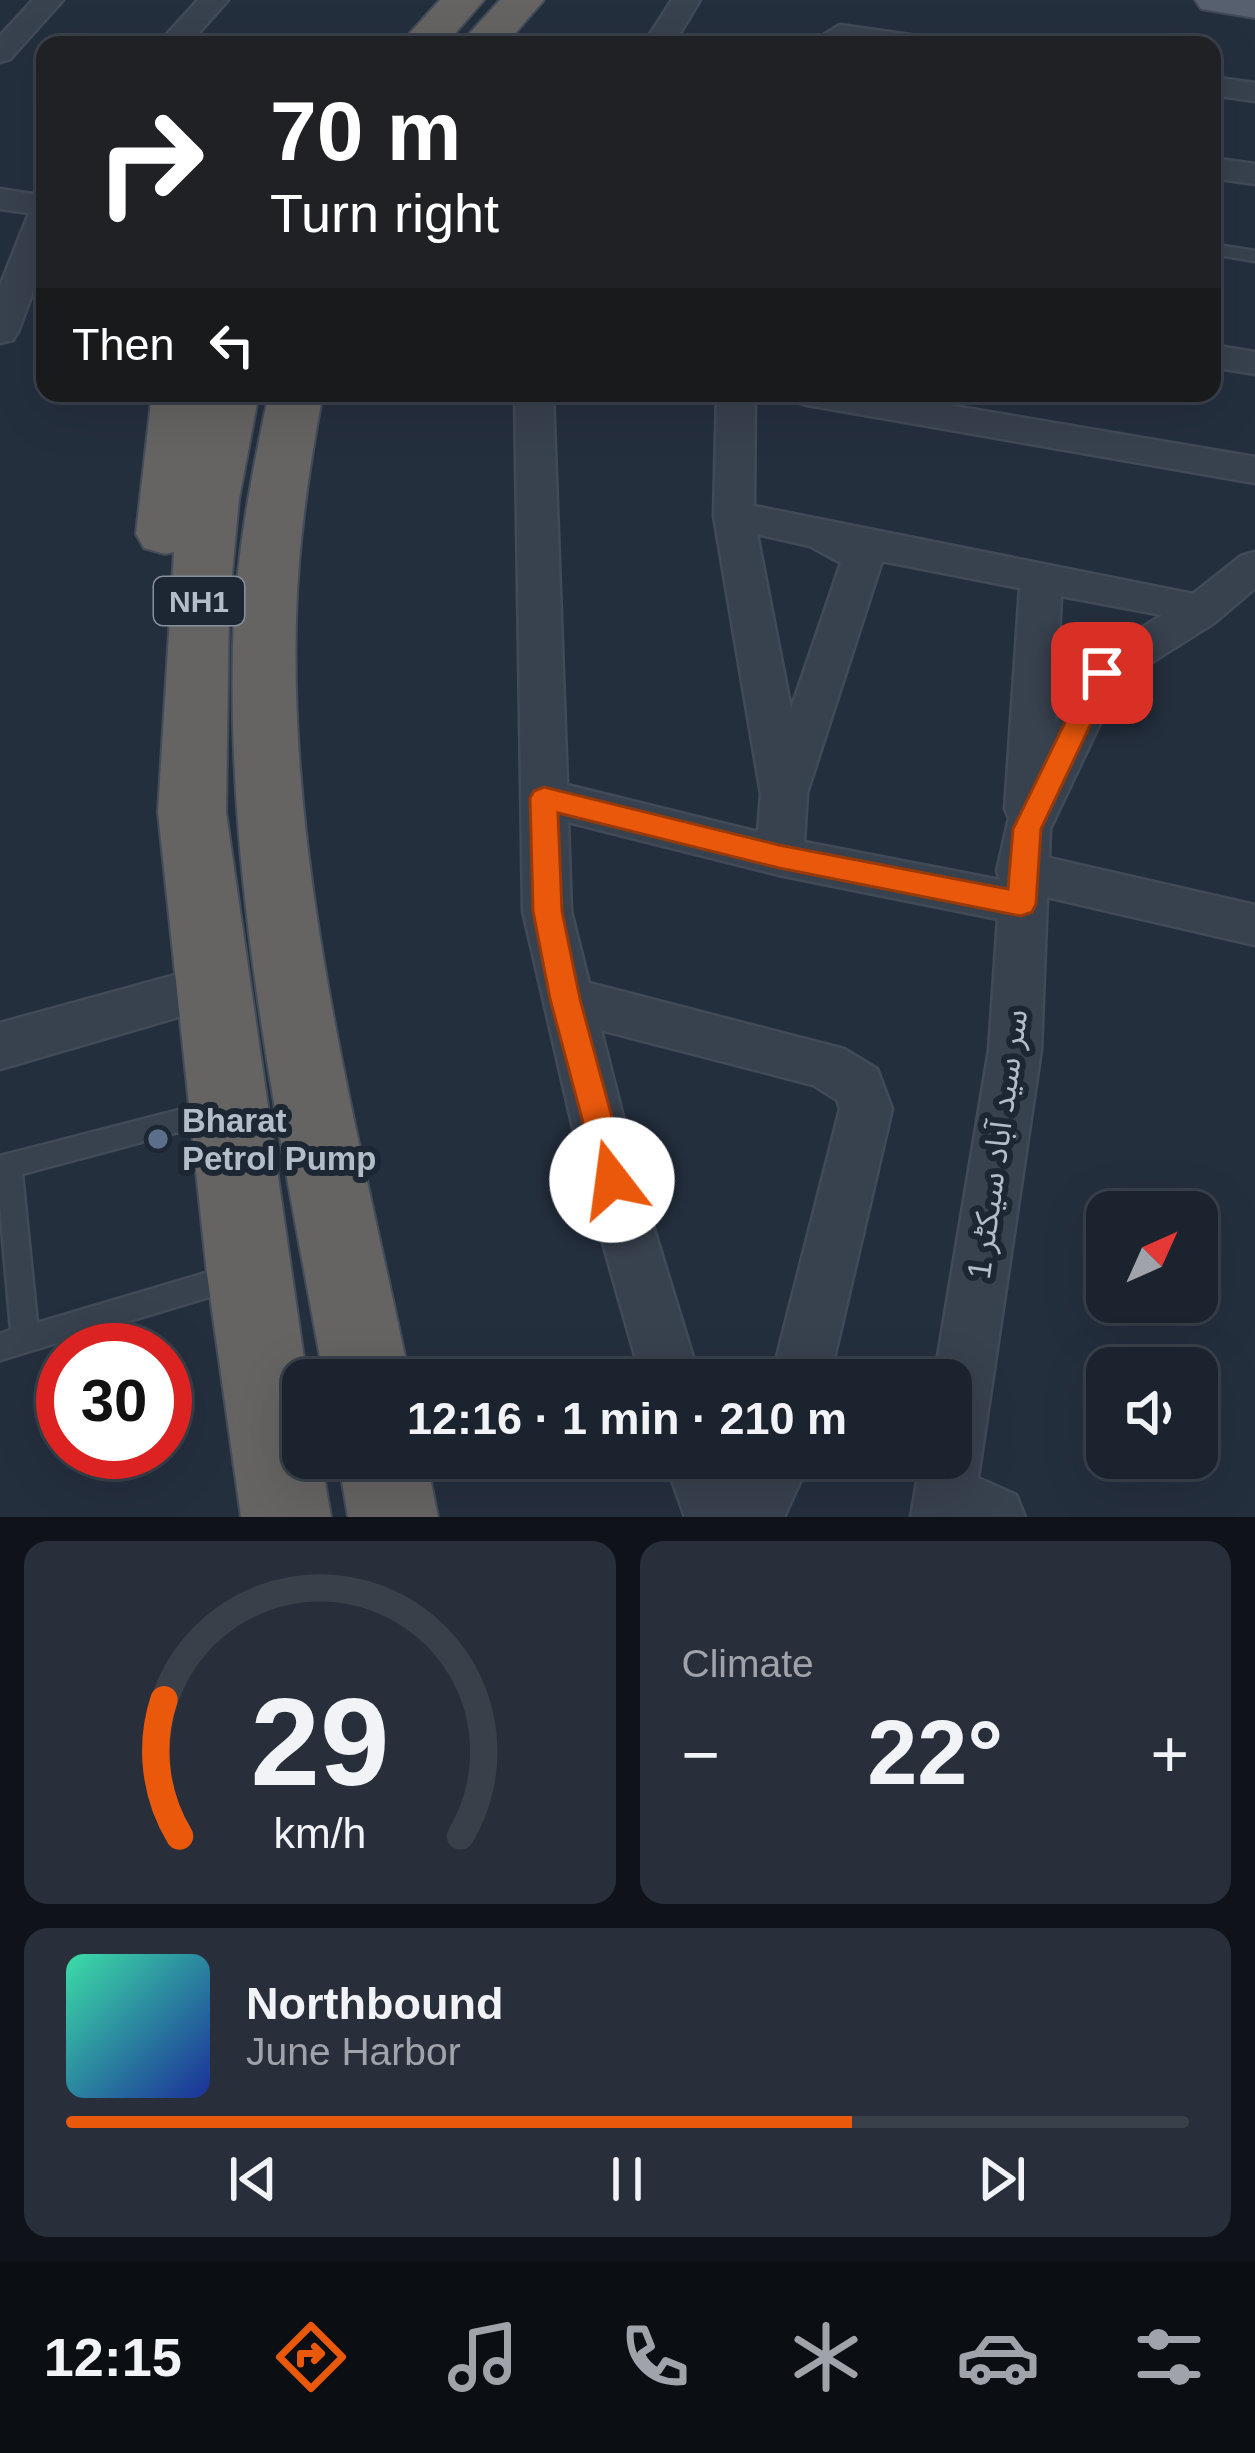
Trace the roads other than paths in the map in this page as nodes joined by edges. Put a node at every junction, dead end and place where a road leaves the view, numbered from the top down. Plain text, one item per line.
1 (214, 0) edge
2 (415, 0) edge
3 (463, 0) edge
4 (498, 0) edge
5 (523, 0) edge
6 (686, 0) edge
7 (854, 0) edge
8 (1216, 0) edge
9 (0, 3) edge
10 (45, 4) edge
11 (1255, 5) edge
12 (180, 36) edge
13 (388, 36) edge
14 (429, 36) edge
15 (468, 36) edge
16 (489, 36) edge
17 (664, 36) edge
18 (840, 36) edge
19 (0, 53) edge
20 (1221, 87) edge
21 (1255, 92) edge
22 (1221, 169) edge
23 (1255, 174) edge
24 (0, 199) edge
25 (36, 211) edge
26 (36, 215) edge
27 (0, 222) edge
28 (36, 235) edge
29 (1221, 251) edge
30 (1255, 256) edge
31 (0, 332) edge
32 (1221, 357) edge
33 (1255, 363) edge
34 (178, 402) edge
35 (230, 402) edge
36 (295, 402) edge
37 (313, 402) edge
38 (534, 402) edge
39 (736, 402) edge
40 (859, 402) edge
41 (1255, 470) edge
42 (734, 516) junction
43 (838, 539) junction
44 (1255, 566) edge
45 (1041, 579) junction
46 (1198, 612) junction
47 (784, 794) junction
48 (544, 798) junction
49 (196, 848) junction
50 (779, 856) junction
51 (278, 868) junction
52 (1023, 868) junction
53 (1255, 925) edge
54 (212, 986) junction
55 (565, 999) junction
56 (0, 1046) edge
57 (227, 1108) junction
58 (4, 1167) edge
59 (248, 1274) junction
60 (13, 1343) edge
61 (364, 1359) edge
62 (665, 1359) edge
63 (805, 1359) edge
64 (386, 1479) edge
65 (700, 1479) edge
66 (774, 1479) edge
67 (957, 1489) edge
68 (286, 1517) edge
69 (393, 1517) edge
70 (729, 1517) edge

1 - 12 street
2 - 13 highway
3 - 14 highway
4 - 15 highway
5 - 16 highway
6 - 17 street
7 - 18 street
8 - 11 main road
9 - 10 street
10 - 19 street
20 - 21 street
22 - 23 street
24 - 25 street
26 - 27 street
28 - 31 street
29 - 30 lane
32 - 33 street
34 - 49 highway
35 - 49 highway, NH1
36 - 51 highway, NH1
37 - 51 highway
38 - 48 street
39 - 42 street
40 - 41 street
42 - 43 street
42 - 47 street
43 - 45 street
43 - 47 street
44 - 46 street, سر سید آباد سیکٹر 1
45 - 46 street
45 - 52 street
46 - 52 street, سر سید آباد سیکٹر 1
47 - 50 street
48 - 50 street
48 - 55 street
49 - 54 highway, NH1
50 - 52 street
51 - 61 highway, NH1
52 - 53 street
52 - 67 street, سر سید آباد سیکٹر 1
54 - 56 street
54 - 57 highway, NH1
55 - 62 street
55 - 63 street
57 - 58 lane
57 - 59 highway, NH1
58 - 60 lane
59 - 60 lane
59 - 68 highway, NH1
64 - 69 highway
65 - 70 street
66 - 70 street

